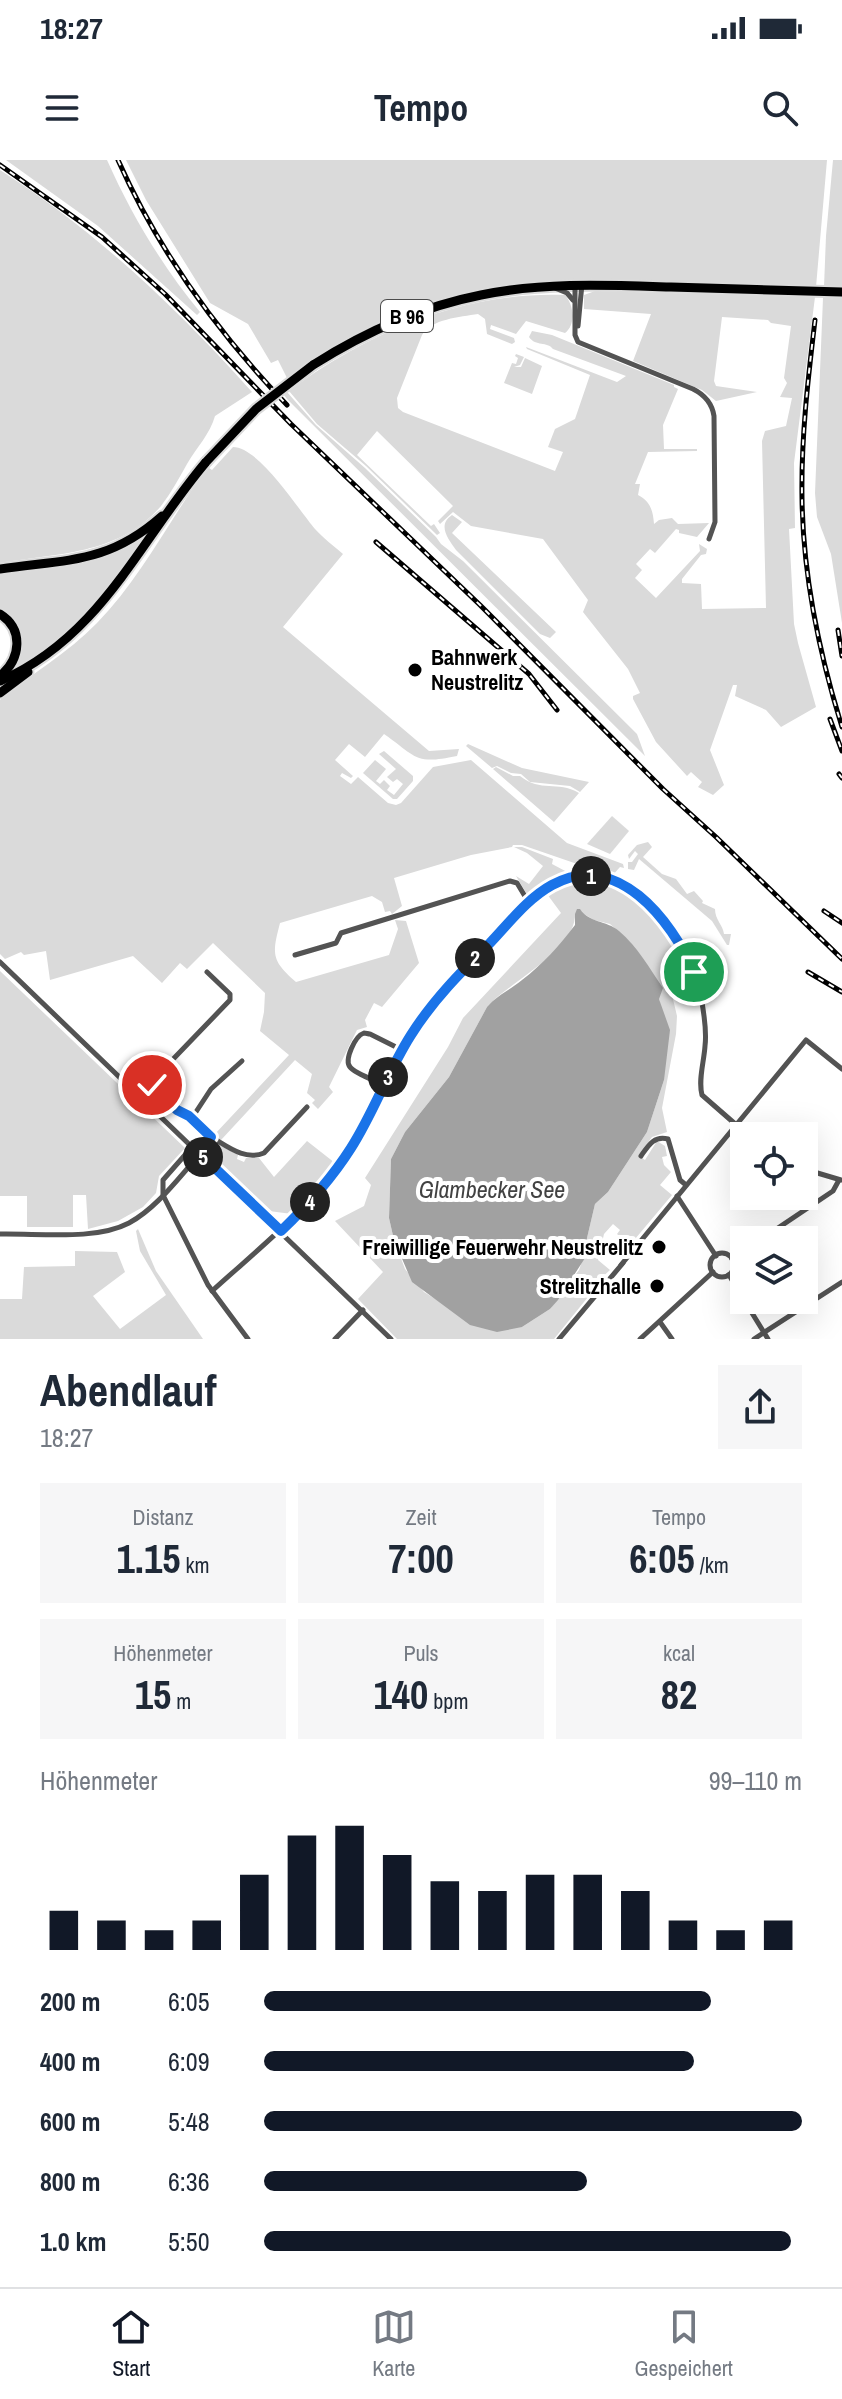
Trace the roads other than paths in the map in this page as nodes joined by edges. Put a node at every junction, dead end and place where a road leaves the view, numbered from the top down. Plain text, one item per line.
1 (578, 284) junction
2 (547, 286) junction
3 (842, 292) edge
4 (575, 303) junction
5 (575, 335) junction
6 (170, 508) junction
7 (709, 539) dead end
8 (0, 569) edge
9 (0, 614) edge
10 (51, 651) junction
11 (0, 678) edge
12 (0, 693) edge
13 (529, 903) junction
14 (295, 955) dead end
15 (0, 963) edge
16 (207, 972) dead end
17 (402, 1050) junction
18 (242, 1061) dead end
19 (842, 1068) edge
20 (384, 1085) junction
21 (307, 1107) dead end
22 (192, 1118) junction
23 (731, 1122) edge
24 (738, 1122) edge
25 (730, 1132) edge
26 (211, 1137) junction
27 (197, 1151) junction
28 (641, 1156) dead end
29 (818, 1173) edge
30 (840, 1180) edge
31 (686, 1185) junction
32 (163, 1195) junction
33 (677, 1196) junction
34 (781, 1226) edge
35 (281, 1231) junction
36 (0, 1234) edge
37 (716, 1256) junction
38 (730, 1258) edge
39 (713, 1272) junction
40 (729, 1275) edge
41 (842, 1282) edge
42 (212, 1291) junction
43 (363, 1310) junction
44 (752, 1314) edge
45 (660, 1322) junction
46 (764, 1333) junction
47 (248, 1339) edge
48 (335, 1339) edge
49 (391, 1339) edge
50 (559, 1339) edge
51 (640, 1339) edge
52 (672, 1339) edge
53 (754, 1339) edge
54 (768, 1339) edge

1 - 2 main road, B 96
1 - 3 main road, B 96
1 - 4 street
1 - 5 street
2 - 4 street
2 - 6 main road, B 96, bridge
4 - 5 street
5 - 7 street
6 - 8 main road, B 96
6 - 10 main road, B 96
9 - 11 main road, B 96
10 - 11 main road, B 96
10 - 12 main road, B 96
13 - 14 street
13 - 17 street
13 - 23 street
15 - 27 street
16 - 22 street
17 - 20 street
17 - 20 street
18 - 22 street
19 - 24 street
20 - 35 street
21 - 26 street
22 - 26 street
25 - 31 street
26 - 27 street
27 - 32 street
27 - 32 street
27 - 35 street
28 - 31 street
29 - 30 street
30 - 34 street
31 - 33 street
32 - 36 street
32 - 42 street
33 - 37 street
33 - 50 street
35 - 42 street
35 - 43 street
37 - 38 street
37 - 39 street
39 - 40 street
39 - 45 street
41 - 46 street
42 - 47 street
43 - 48 street
43 - 49 street
44 - 46 street
45 - 51 street
45 - 52 street
46 - 53 street
46 - 54 street

